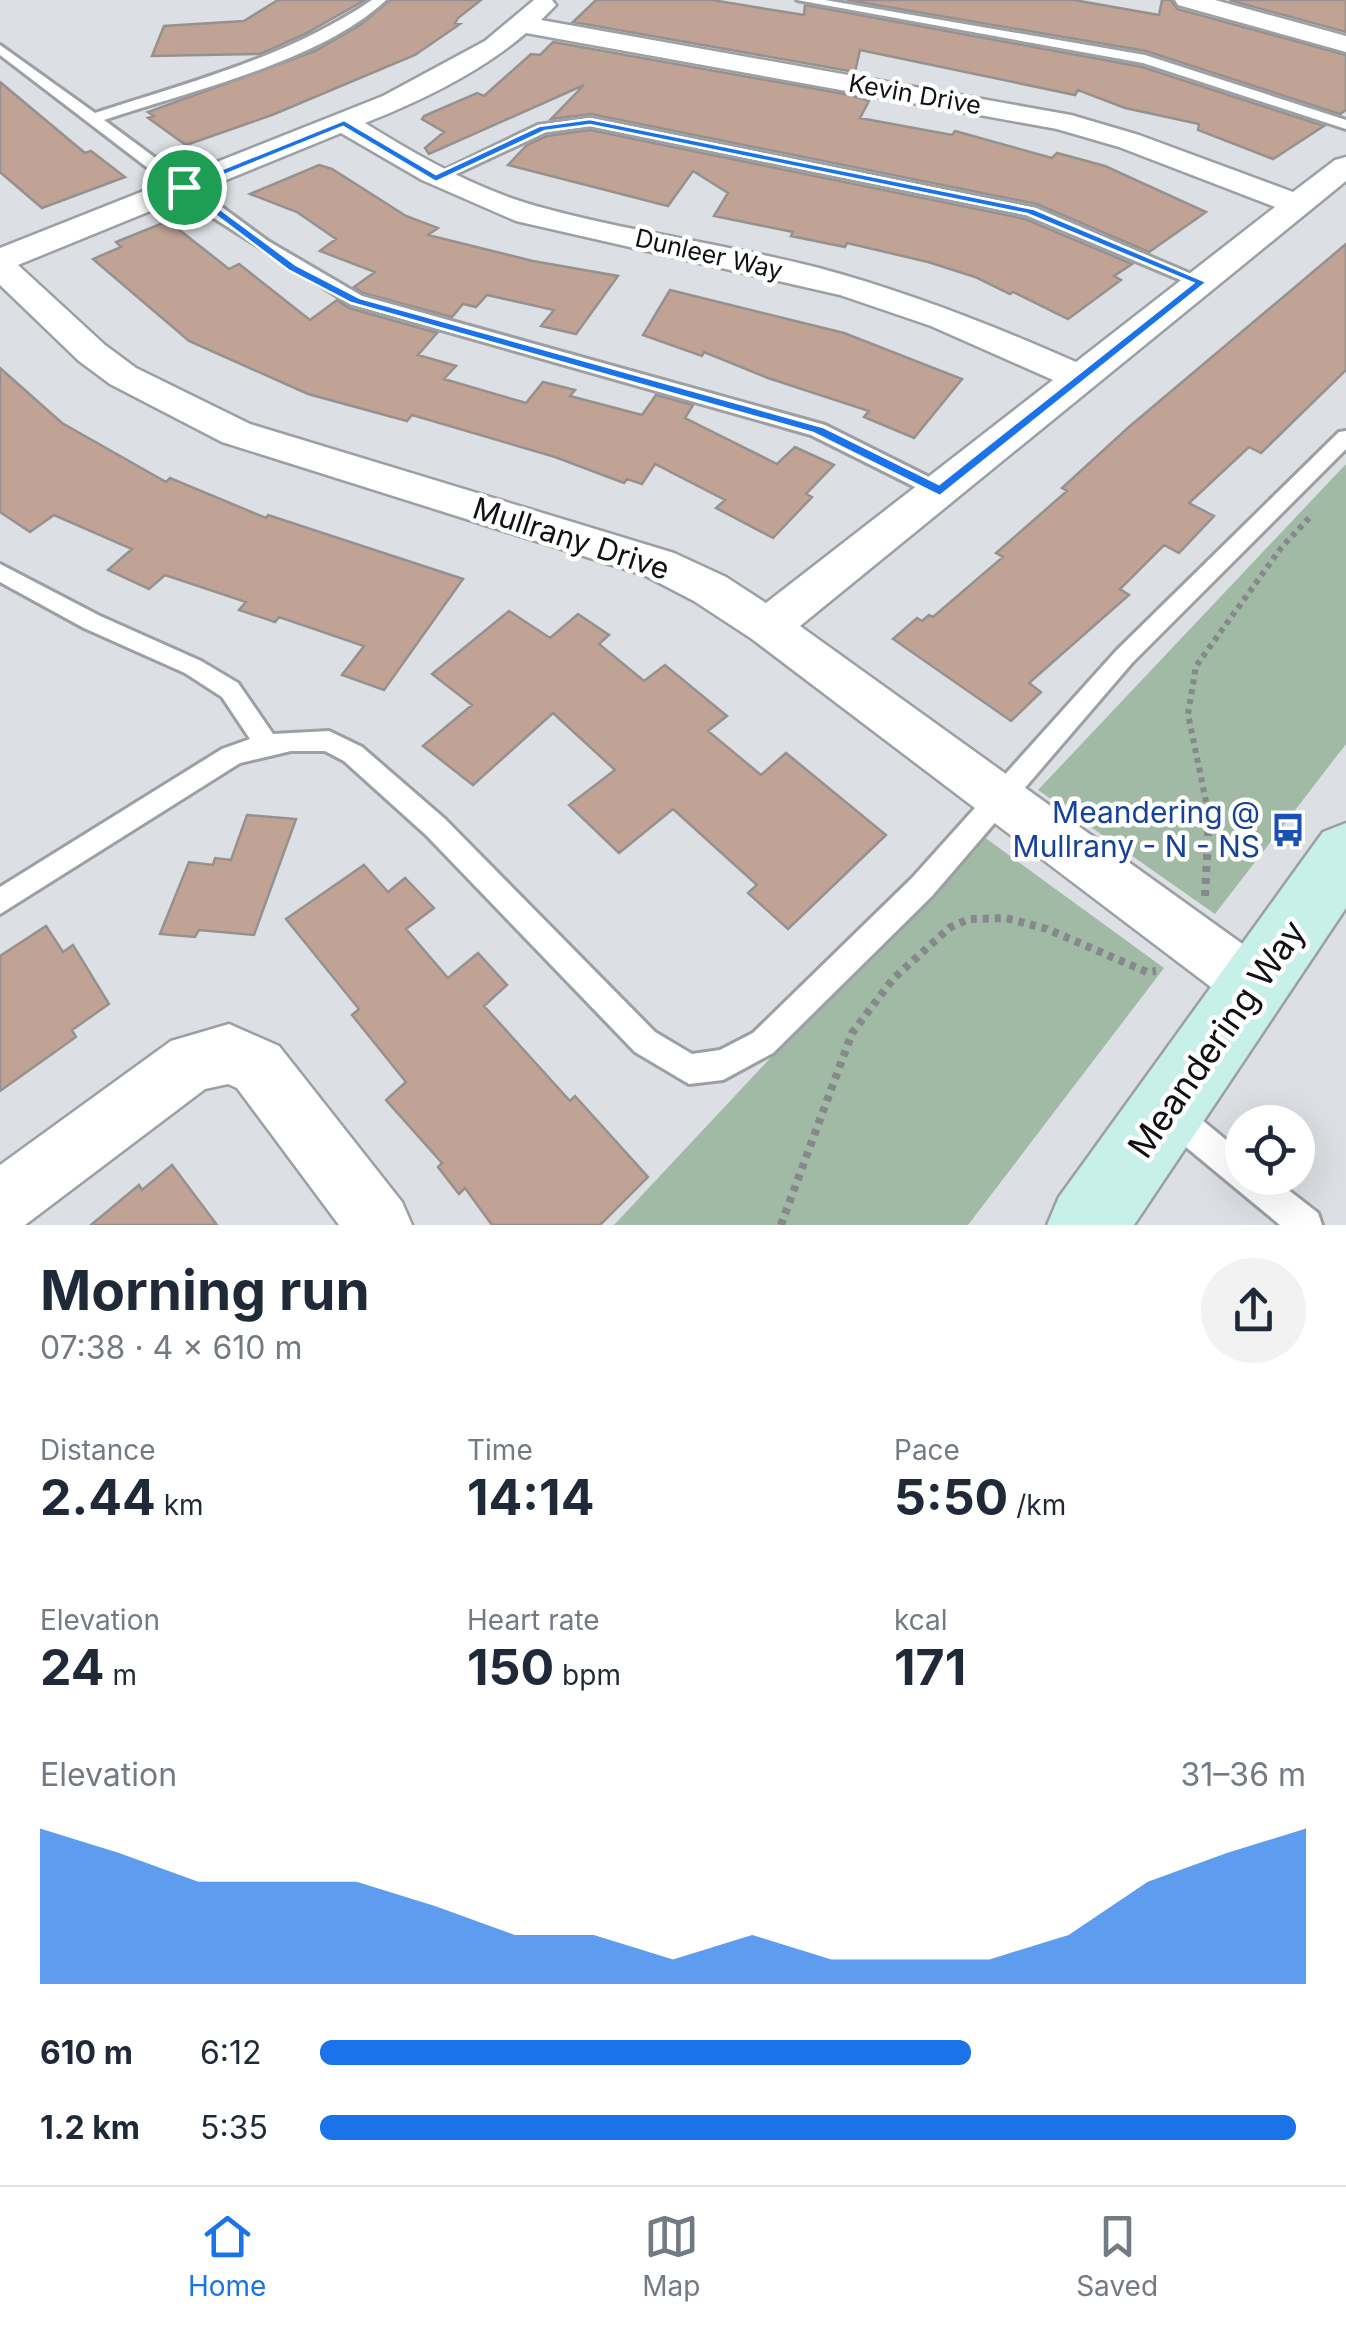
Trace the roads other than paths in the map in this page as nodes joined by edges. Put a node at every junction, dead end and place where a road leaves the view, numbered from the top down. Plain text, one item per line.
1 (380, 0) edge
2 (548, 0) edge
3 (803, 0) edge
4 (1187, 0) edge
5 (521, 24) junction
6 (1346, 44) edge
7 (0, 49) edge
8 (95, 118) junction
9 (344, 123) junction
10 (1346, 125) edge
11 (1346, 166) edge
12 (436, 178) junction
13 (184, 187) junction
14 (1298, 205) junction
15 (0, 263) edge
16 (1201, 282) junction
17 (1080, 378) junction
18 (1346, 438) edge
19 (940, 491) junction
20 (0, 572) edge
21 (768, 627) junction
22 (266, 744) junction
23 (999, 800) junction
24 (1346, 852) edge
25 (0, 902) edge
26 (1256, 987) junction
27 (1167, 1112) junction
28 (1225, 1159) edge
29 (1269, 1195) edge
30 (0, 1204) edge
31 (379, 1225) edge
32 (1087, 1225) edge
33 (1306, 1225) edge

1 - 8 lane
2 - 5 street
3 - 10 lane
4 - 6 street
5 - 9 street
5 - 14 street, Kevin Drive
7 - 8 lane
8 - 13 lane
9 - 12 street, Dunleer Way
9 - 13 street
11 - 14 street
12 - 16 lane
12 - 17 street, Dunleer Way
13 - 15 street
13 - 19 lane
14 - 16 street
15 - 21 street, Mullrany Drive
16 - 17 street
17 - 19 street
18 - 23 lane
19 - 21 street
20 - 22 lane
21 - 23 street, Mullrany Drive
22 - 23 lane
22 - 25 lane
23 - 26 street, Mullrany Drive
24 - 26 street, Meandering Way
26 - 27 street, Meandering Way
27 - 28 lane
27 - 32 street, Meandering Way
29 - 33 lane
30 - 31 street

